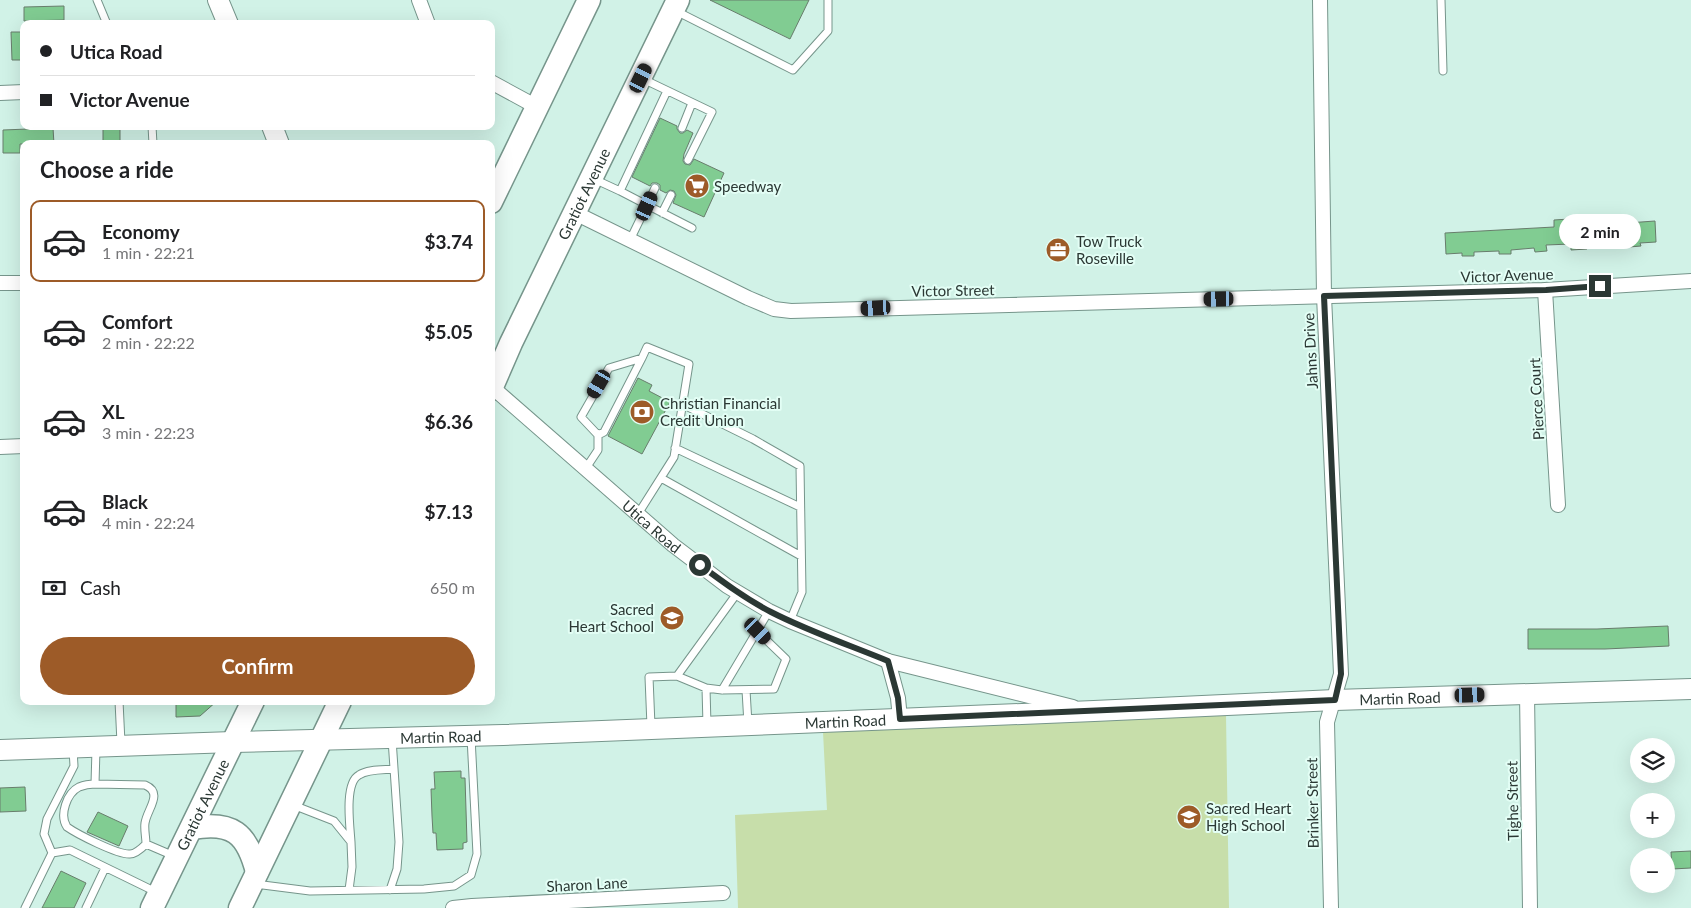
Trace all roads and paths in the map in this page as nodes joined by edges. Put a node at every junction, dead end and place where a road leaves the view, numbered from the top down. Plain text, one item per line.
1 (97, 0) edge
2 (218, 0) edge
3 (419, 0) edge
4 (589, 0) edge
5 (828, 0) edge
6 (1320, 0) edge
7 (1441, 0) edge
8 (676, 5) edge
9 (105, 20) edge
10 (226, 20) edge
11 (426, 20) edge
12 (1443, 71) dead end
13 (641, 78) junction
14 (495, 84) edge
15 (667, 91) junction
16 (20, 92) edge
17 (0, 93) edge
18 (692, 103) junction
19 (537, 107) junction
20 (682, 128) dead end
21 (688, 160) dead end
22 (593, 178) junction
23 (655, 188) dead end
24 (620, 191) junction
25 (495, 194) edge
26 (671, 195) dead end
27 (647, 206) junction
28 (662, 213) junction
29 (575, 214) junction
30 (692, 228) dead end
31 (630, 240) junction
32 (1691, 281) edge
33 (0, 283) edge
34 (20, 283) edge
35 (1546, 290) junction
36 (1324, 296) junction
37 (642, 358) junction
38 (495, 379) edge
39 (495, 391) edge
40 (682, 404) junction
41 (598, 435) junction
42 (20, 446) edge
43 (0, 447) edge
44 (675, 448) junction
45 (586, 468) junction
46 (660, 478) junction
47 (1558, 505) dead end
48 (800, 508) junction
49 (638, 514) junction
50 (801, 556) junction
51 (738, 592) junction
52 (769, 611) junction
53 (790, 621) junction
54 (758, 631) junction
55 (888, 661) junction
56 (676, 676) junction
57 (706, 688) junction
58 (1691, 689) edge
59 (722, 690) junction
60 (746, 690) junction
61 (1527, 693) junction
62 (1335, 700) junction
63 (119, 705) edge
64 (251, 705) edge
65 (338, 705) edge
66 (1094, 711) junction
67 (900, 719) junction
68 (748, 725) junction
69 (707, 727) junction
70 (651, 729) junction
71 (471, 736) junction
72 (392, 738) junction
73 (322, 739) junction
74 (233, 742) junction
75 (121, 746) junction
76 (96, 747) junction
77 (73, 748) junction
78 (0, 750) edge
79 (394, 769) junction
80 (95, 784) junction
81 (291, 804) junction
82 (192, 828) junction
83 (351, 842) junction
84 (146, 844) junction
85 (52, 853) junction
86 (177, 857) junction
87 (105, 868) junction
88 (255, 878) junction
89 (349, 890) junction
90 (390, 890) junction
91 (723, 893) dead end
92 (156, 901) edge
93 (25, 908) edge
94 (86, 908) edge
95 (240, 908) edge
96 (453, 908) edge
97 (1331, 908) edge
98 (1530, 908) edge

1 - 9 lane
2 - 10 street
3 - 11 street
4 - 19 main road
5 - 8 lane
6 - 36 street, Jahns Drive
7 - 12 lane
8 - 13 main road, Gratiot Avenue
13 - 15 lane
13 - 22 main road, Gratiot Avenue
14 - 19 street
15 - 18 lane
15 - 24 lane
16 - 17 street
18 - 20 lane
18 - 21 lane
19 - 25 main road
22 - 24 lane
22 - 29 main road, Gratiot Avenue
23 - 27 lane
24 - 27 lane
26 - 28 lane
27 - 28 lane
27 - 31 lane
28 - 30 lane
29 - 31 street, Victor Street
29 - 38 main road, Gratiot Avenue
31 - 36 street, Victor Street
32 - 35 street, Victor Avenue
33 - 34 street
35 - 36 street, Victor Avenue
35 - 47 street, Pierce Court
36 - 62 street, Jahns Drive
37 - 40 lane
37 - 41 lane
37 - 41 lane
39 - 45 street, Utica Road
40 - 44 lane
40 - 48 lane
41 - 45 lane
42 - 43 street
44 - 46 lane
44 - 48 lane
45 - 49 street, Utica Road
46 - 49 lane
46 - 50 lane
48 - 50 lane
49 - 51 street, Utica Road
50 - 53 lane
51 - 52 street, Utica Road
51 - 56 lane
52 - 53 street, Utica Road
52 - 54 lane
53 - 55 street, Utica Road
54 - 59 lane
54 - 60 lane
55 - 66 street, Utica Road
55 - 67 street
56 - 57 lane
56 - 70 lane
57 - 59 lane
57 - 69 lane
58 - 61 street, Martin Road
59 - 60 lane
60 - 68 lane
61 - 62 street, Martin Road
61 - 98 street, Tighe Street
62 - 66 street, Martin Road
62 - 97 street, Brinker Street
63 - 75 lane
64 - 74 main road, Gratiot Avenue
65 - 73 main road
66 - 67 street, Martin Road
67 - 68 street, Martin Road
68 - 69 street, Martin Road
69 - 70 street, Martin Road
70 - 71 street, Martin Road
71 - 72 street, Martin Road
71 - 90 lane
72 - 73 street, Martin Road
72 - 79 lane
73 - 74 street, Martin Road
73 - 81 main road
74 - 75 street, Martin Road
74 - 82 main road, Gratiot Avenue
75 - 76 street, Martin Road
76 - 77 street, Martin Road
76 - 80 lane
77 - 78 street, Martin Road
77 - 85 lane
79 - 83 lane
79 - 90 lane
80 - 84 lane
80 - 84 lane
81 - 83 lane
81 - 88 main road
82 - 86 main road, Gratiot Avenue
82 - 88 main road
83 - 89 lane
84 - 86 lane
85 - 87 lane
85 - 93 lane
86 - 92 main road, Gratiot Avenue
87 - 92 lane
87 - 94 lane
88 - 89 lane
88 - 95 main road
89 - 90 lane
91 - 96 street, Sharon Lane

